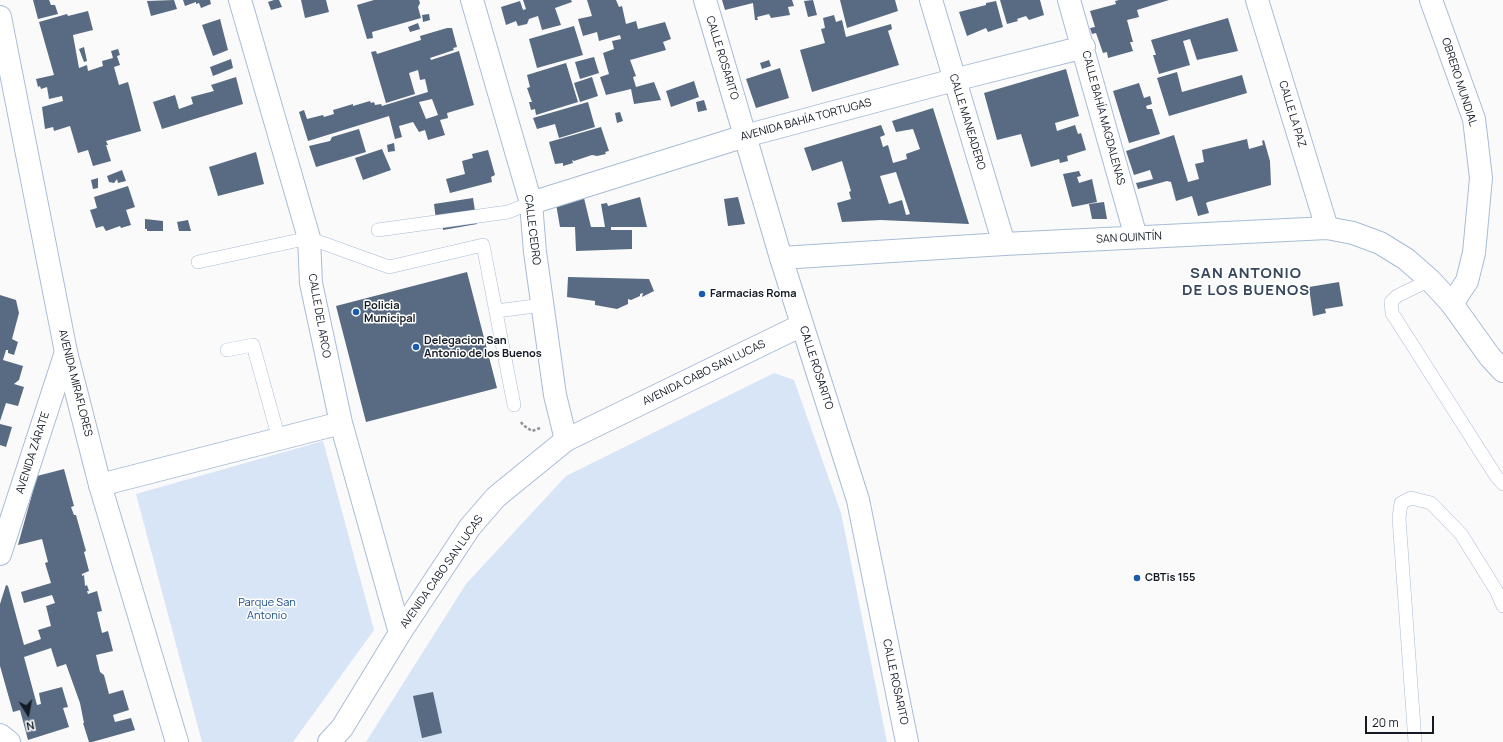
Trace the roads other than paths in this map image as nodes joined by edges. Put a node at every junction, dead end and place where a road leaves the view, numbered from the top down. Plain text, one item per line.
1 (240, 0) edge
2 (472, 0) edge
3 (705, 0) edge
4 (931, 0) edge
5 (1069, 0) edge
6 (1257, 0) edge
7 (1431, 0) edge
8 (0, 17) edge
9 (1084, 47) junction
10 (954, 80) junction
11 (745, 136) junction
12 (530, 202) junction
13 (1327, 228) junction
14 (378, 230) dead end
15 (1136, 237) junction
16 (309, 238) junction
17 (1004, 244) junction
18 (781, 258) junction
19 (198, 262) dead end
20 (1430, 280) junction
21 (1452, 304) junction
22 (542, 305) junction
23 (496, 311) junction
24 (802, 325) junction
25 (227, 350) dead end
26 (66, 352) junction
27 (1503, 371) edge
28 (514, 405) dead end
29 (340, 423) junction
30 (279, 440) junction
31 (566, 440) junction
32 (1503, 484) edge
33 (100, 485) junction
34 (0, 554) edge
35 (1503, 606) edge
36 (400, 633) junction
37 (0, 735) edge
38 (9, 742) edge
39 (177, 742) edge
40 (329, 742) edge
41 (907, 742) edge
42 (1415, 742) edge

1 - 16 street, CALLE DEL ARCO
2 - 12 street, CALLE CEDRO
3 - 11 street, CALLE ROSARITO
4 - 10 street, CALLE MANEADERO
5 - 9 street, CALLE BAHÍA MAGDALENAS
6 - 13 street, CALLE LA PAZ
7 - 21 street, OBRERO MUNDIAL
8 - 26 street, AVENIDA MIRAFLORES
9 - 10 street, AVENIDA BAHÍA TORTUGAS
9 - 15 street, CALLE BAHÍA MAGDALENAS
10 - 11 street, AVENIDA BAHÍA TORTUGAS
10 - 17 street, CALLE MANEADERO
11 - 12 street, AVENIDA BAHÍA TORTUGAS
11 - 18 street, CALLE ROSARITO
12 - 14 lane
12 - 22 street, CALLE CEDRO
13 - 15 street, SAN QUINTÍN
13 - 20 street, SAN QUINTÍN
15 - 17 street, SAN QUINTÍN
16 - 19 lane
16 - 23 lane
16 - 29 street, CALLE DEL ARCO
17 - 18 street, SAN QUINTÍN
18 - 24 street, CALLE ROSARITO
20 - 21 street, SAN QUINTÍN
20 - 32 lane
21 - 27 street, SAN QUINTÍN
22 - 23 lane
22 - 31 street, CALLE CEDRO
23 - 28 lane
24 - 31 street, AVENIDA CABO SAN LUCAS
24 - 41 street, CALLE ROSARITO
25 - 30 lane
26 - 33 street, AVENIDA MIRAFLORES
26 - 34 street, AVENIDA ZÁRATE
29 - 30 street
29 - 36 street, CALLE DEL ARCO
30 - 33 street
31 - 36 street, AVENIDA CABO SAN LUCAS
33 - 39 street, AVENIDA MIRAFLORES
35 - 42 lane
36 - 40 street, AVENIDA CABO SAN LUCAS
37 - 38 street

